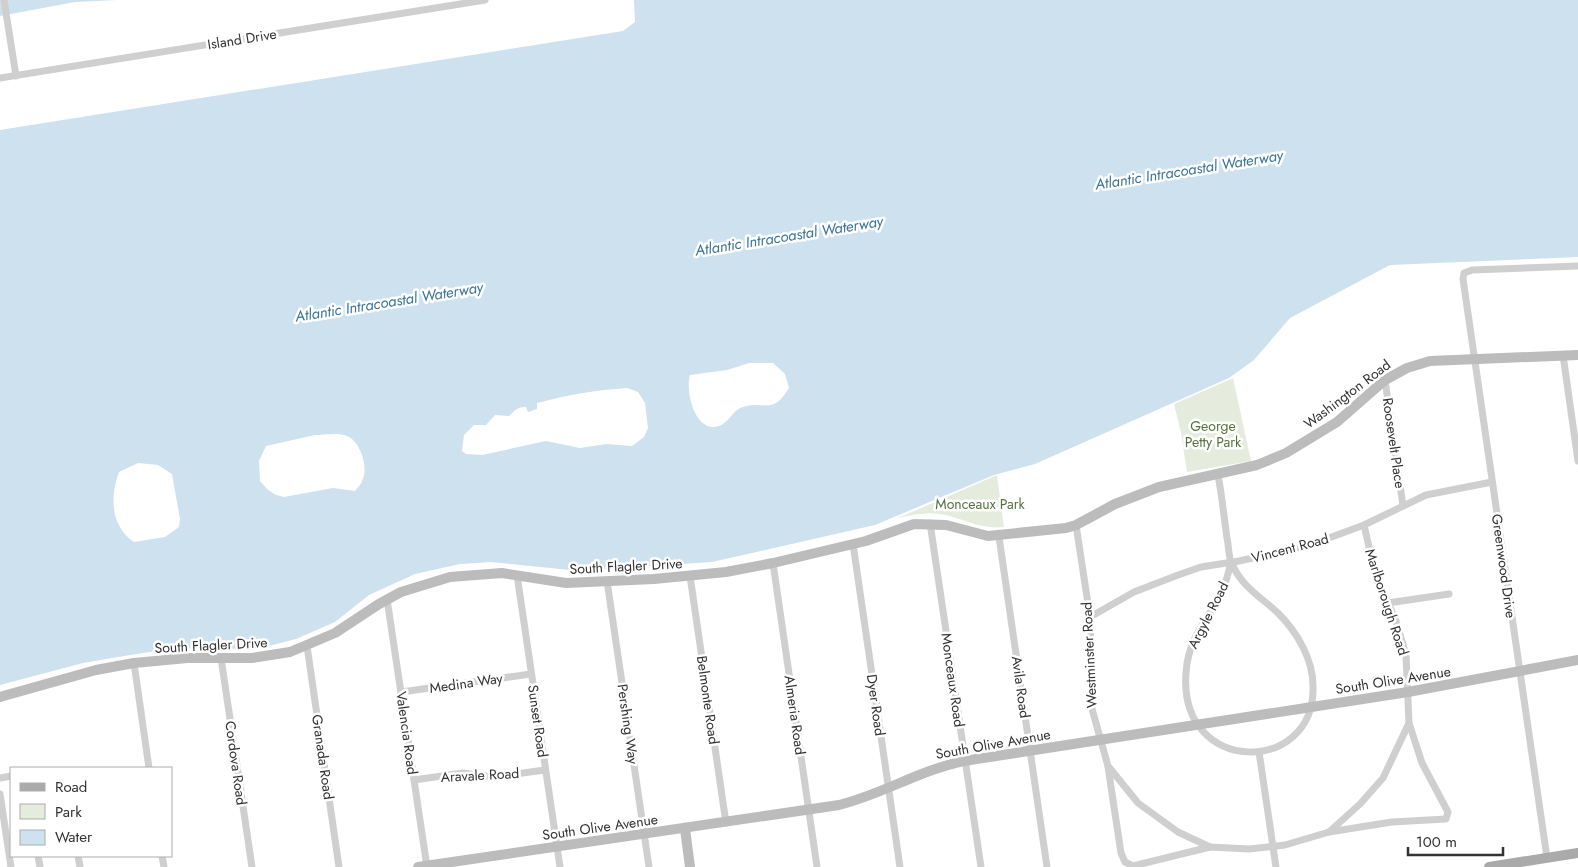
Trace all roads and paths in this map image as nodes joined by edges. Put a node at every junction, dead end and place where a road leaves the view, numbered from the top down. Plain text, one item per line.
1 (4, 0) edge
2 (485, 0) edge
3 (16, 76) junction
4 (0, 78) edge
5 (1578, 266) edge
6 (1563, 355) junction
7 (1578, 355) edge
8 (1474, 359) junction
9 (1384, 380) junction
10 (1578, 461) edge
11 (1218, 475) junction
12 (1492, 482) junction
13 (1403, 506) junction
14 (930, 523) junction
15 (1364, 525) junction
16 (1076, 526) junction
17 (999, 536) junction
18 (853, 544) junction
19 (773, 563) junction
20 (1231, 563) junction
21 (517, 574) junction
22 (690, 576) junction
23 (608, 581) junction
24 (1449, 594) dead end
25 (387, 599) junction
26 (1388, 603) junction
27 (1090, 617) junction
28 (307, 646) junction
29 (221, 658) junction
30 (1578, 660) edge
31 (134, 663) junction
32 (1520, 672) junction
33 (531, 674) junction
34 (401, 692) junction
35 (1408, 692) junction
36 (0, 697) edge
37 (1311, 707) junction
38 (1409, 722) junction
39 (1196, 725) junction
40 (1099, 740) junction
41 (1030, 751) junction
42 (1259, 752) junction
43 (964, 760) junction
44 (1108, 766) junction
45 (149, 767) edge
46 (545, 770) junction
47 (414, 780) junction
48 (888, 787) junction
49 (0, 794) edge
50 (809, 811) junction
51 (726, 823) junction
52 (685, 829) junction
53 (1329, 832) junction
54 (644, 835) junction
55 (557, 847) junction
56 (1273, 847) junction
57 (1210, 848) junction
58 (1578, 854) edge
59 (1547, 858) junction
60 (1509, 866) edge
61 (11, 867) edge
62 (252, 867) edge
63 (339, 867) edge
64 (424, 867) edge
65 (560, 867) edge
66 (649, 867) edge
67 (690, 867) edge
68 (817, 867) edge
69 (900, 867) edge
70 (981, 867) edge
71 (1047, 867) edge
72 (1276, 867) edge
73 (1490, 867) edge

1 - 3 street
2 - 3 street, Island Drive
3 - 4 street, Island Drive
5 - 8 street, Greenwood Drive
6 - 7 street, Washington Road
6 - 8 street, Washington Road
6 - 10 street
8 - 9 street, Washington Road
8 - 12 street, Greenwood Drive
9 - 11 street, Washington Road
9 - 13 street, Roosevelt Place
11 - 16 street, Washington Road
11 - 20 street
12 - 13 street, Vincent Road
12 - 32 street, Greenwood Drive
13 - 15 street, Vincent Road
14 - 17 street, South Flagler Drive
14 - 18 street, South Flagler Drive
14 - 43 street, Monceaux Road
15 - 20 street, Vincent Road
15 - 26 street, Marlborough Road
16 - 17 street, Washington Road
16 - 27 street, Westminster Road
17 - 41 street, Avila Road
18 - 19 street, South Flagler Drive
18 - 48 street, Dyer Road
19 - 22 street, South Flagler Drive
19 - 50 street, Almeria Road
20 - 27 street, Vincent Road
20 - 37 street
20 - 39 street, Argyle Road
21 - 23 street, South Flagler Drive
21 - 25 street, South Flagler Drive
21 - 33 street, Sunset Road
22 - 23 street, South Flagler Drive
22 - 51 street, Belmonte Road
23 - 54 street, Pershing Way
24 - 26 street
25 - 28 street, South Flagler Drive
25 - 34 street, Valencia Road
26 - 35 street, Marlborough Road
27 - 40 street, Westminster Road
28 - 29 street, South Flagler Drive
28 - 63 street, Granada Road
29 - 31 street, South Flagler Drive
29 - 62 street, Cordova Road
30 - 32 street, South Olive Avenue
31 - 36 street, South Flagler Drive
31 - 45 street
32 - 35 street, South Olive Avenue
32 - 59 street, Greenwood Drive
33 - 34 street, Medina Way
33 - 46 street, Sunset Road
34 - 47 street, Valencia Road
35 - 37 street, South Olive Avenue
35 - 38 street, Marlborough Road
37 - 39 street, South Olive Avenue
37 - 42 street
38 - 53 street, Marlborough Road
38 - 53 street
39 - 40 street, South Olive Avenue
39 - 42 street
40 - 41 street, South Olive Avenue
40 - 44 street, Westminster Road
41 - 43 street, South Olive Avenue
41 - 71 street, Avila Road
42 - 56 street
43 - 48 street, South Olive Avenue
43 - 70 street, Monceaux Road
44 - 57 street, Westminster Road
44 - 57 street
46 - 47 street, Aravale Road
46 - 55 street, Sunset Road
47 - 64 street, Valencia Road
48 - 50 street, South Olive Avenue
48 - 69 street, Dyer Road
49 - 61 street
50 - 51 street, South Olive Avenue
50 - 68 street, Almeria Road
51 - 52 street, South Olive Avenue
52 - 54 street, South Olive Avenue
52 - 67 street
53 - 56 street, Marlborough Road
54 - 55 street, South Olive Avenue
54 - 66 street, Pershing Way
55 - 64 street, South Olive Avenue
55 - 65 street, Sunset Road
56 - 57 street, Westminster Road
56 - 72 street
58 - 59 main road
59 - 60 main road
60 - 73 main road

